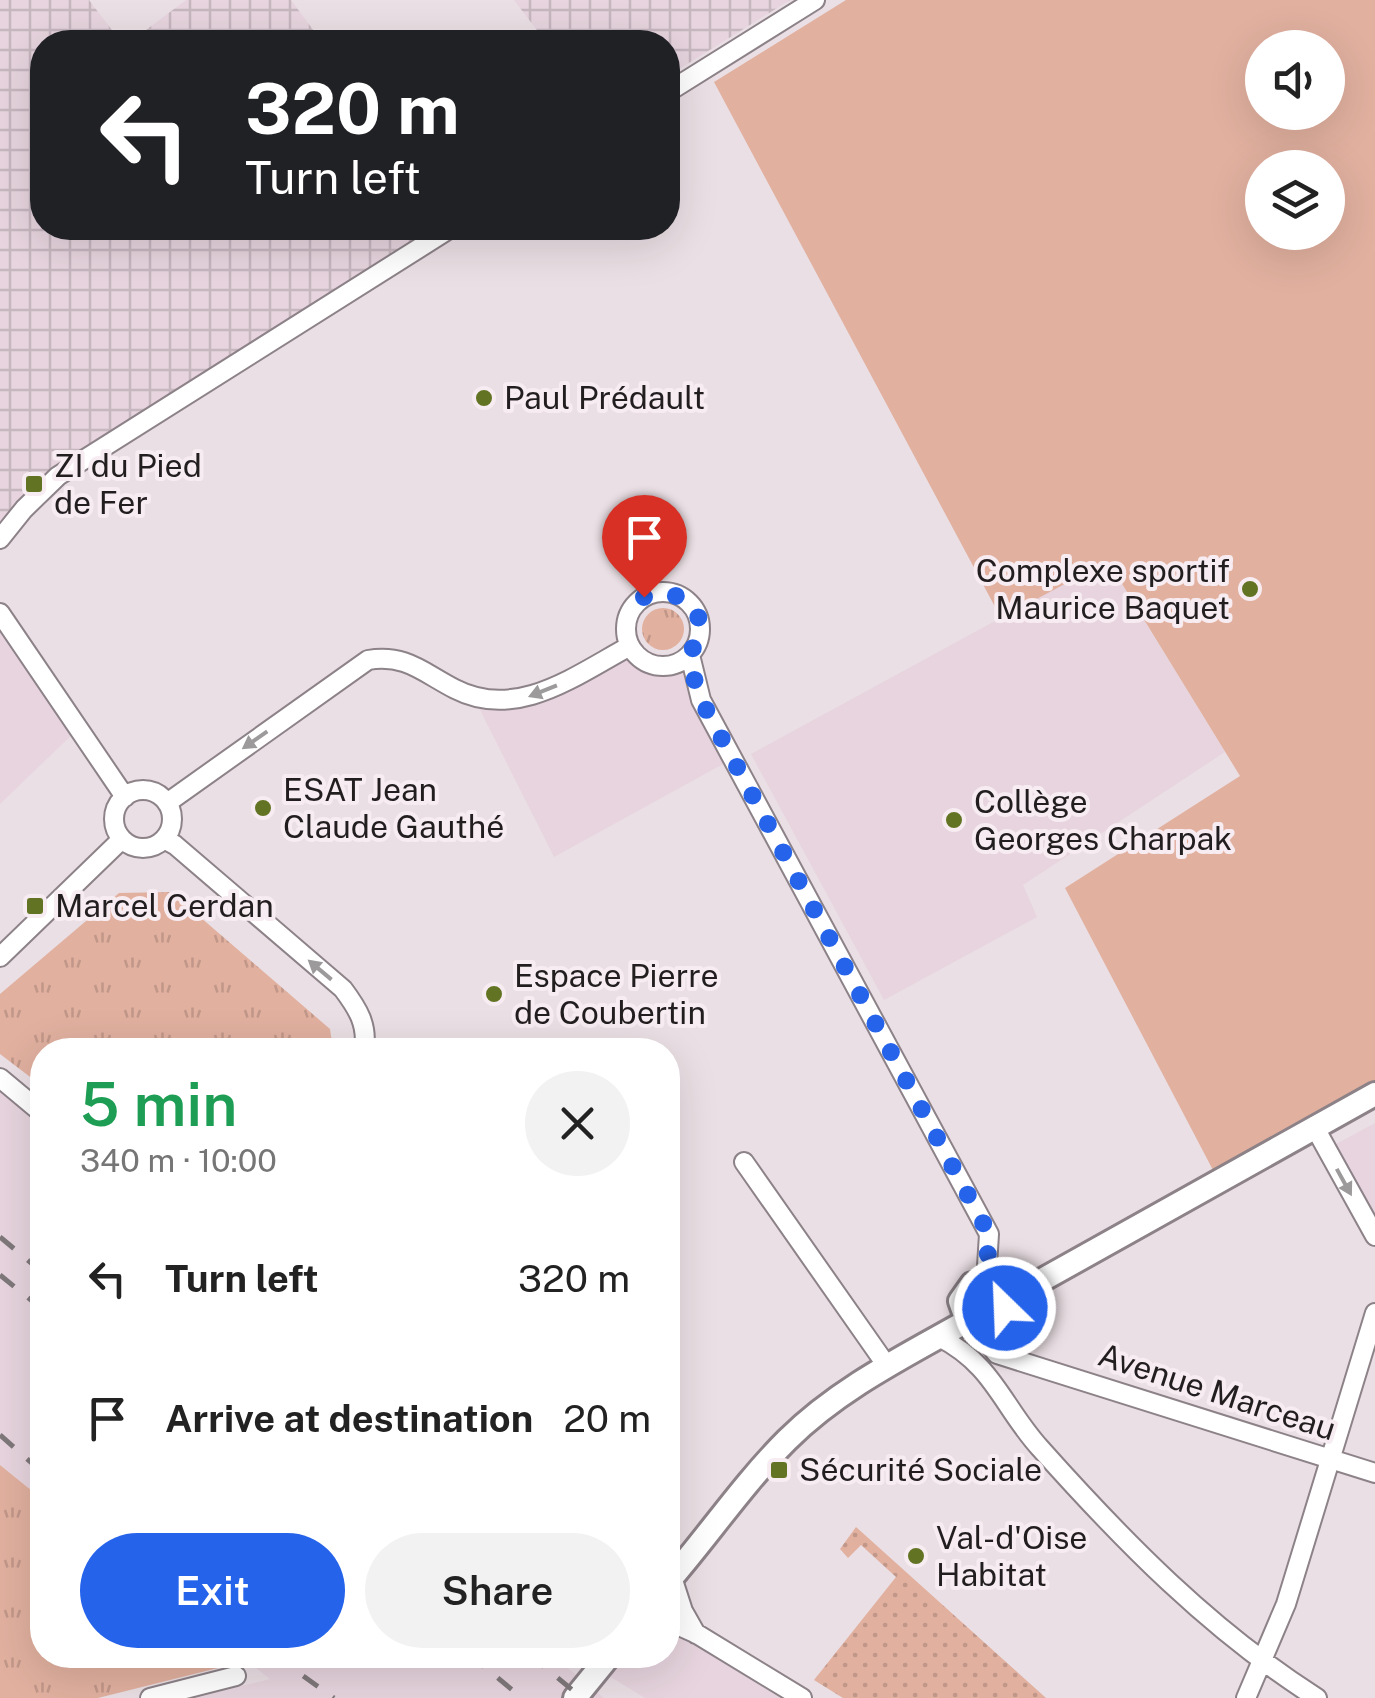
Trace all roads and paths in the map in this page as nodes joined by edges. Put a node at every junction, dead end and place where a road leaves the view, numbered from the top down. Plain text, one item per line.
1 (815, 0) edge
2 (680, 84) edge
3 (433, 240) edge
4 (0, 539) edge
5 (0, 613) edge
6 (630, 646) junction
7 (690, 655) junction
8 (125, 797) junction
9 (167, 803) junction
10 (122, 838) junction
11 (164, 840) junction
12 (0, 957) edge
13 (366, 1038) edge
14 (0, 1078) edge
15 (1375, 1094) edge
16 (30, 1103) edge
17 (1314, 1126) junction
18 (744, 1162) dead end
19 (1375, 1236) edge
20 (1375, 1313) edge
21 (988, 1318) junction
22 (939, 1337) junction
23 (887, 1366) junction
24 (987, 1373) junction
25 (1331, 1460) junction
26 (1375, 1473) edge
27 (680, 1567) edge
28 (680, 1604) edge
29 (680, 1627) edge
30 (696, 1634) junction
31 (1264, 1660) junction
32 (599, 1668) edge
33 (236, 1676) dead end
34 (150, 1698) edge
35 (575, 1698) edge
36 (802, 1698) edge
37 (1246, 1698) edge
38 (1318, 1698) edge

1 - 2 street
3 - 4 street
5 - 8 street
6 - 7 street
6 - 7 street
6 -> 9 street
7 - 21 street
8 - 9 street
8 - 10 street
9 - 11 street
10 - 11 street
10 - 12 street
13 -> 11 street
14 - 16 street
15 - 17 street
17 -> 19 street
17 - 21 street
18 - 23 street
20 - 25 street
21 - 22 street
21 - 24 street
21 - 25 street, Avenue Marceau
22 - 23 street
22 - 24 street
23 - 27 street
24 - 31 street
25 - 26 street, Avenue Marceau
25 - 31 street
28 - 30 street
29 - 30 street
30 - 36 street
31 - 37 street
31 - 38 street
32 - 35 street
33 - 34 street

